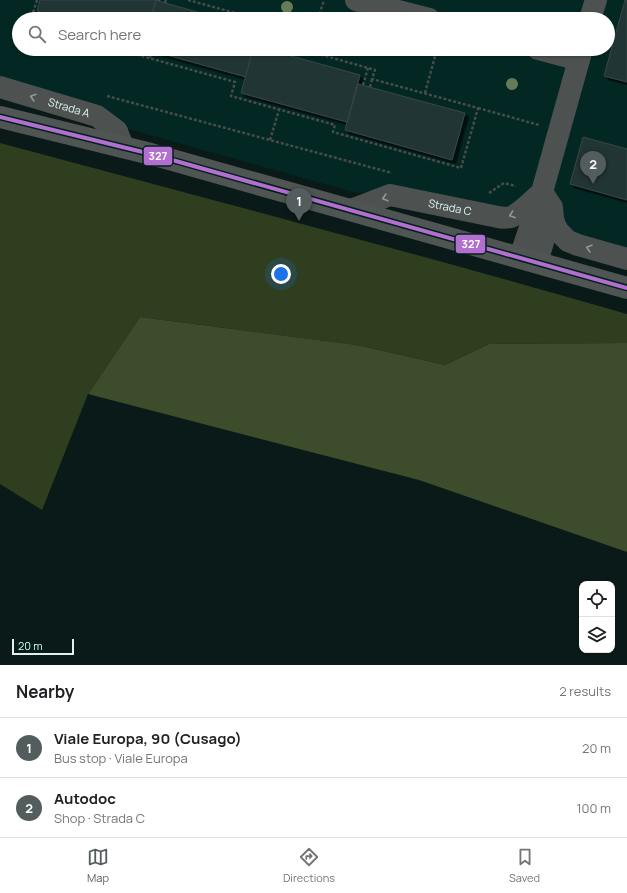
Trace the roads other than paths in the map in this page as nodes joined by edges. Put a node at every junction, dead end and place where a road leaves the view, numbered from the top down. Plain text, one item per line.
1 (356, 0) edge
2 (596, 0) edge
3 (402, 12) edge
4 (592, 12) edge
5 (581, 56) edge
6 (0, 87) edge
7 (0, 117) edge
8 (123, 147) junction
9 (542, 192) junction
10 (351, 210) junction
11 (627, 259) edge
12 (528, 260) junction
13 (627, 288) edge

1 - 3 street
2 - 4 street
5 - 9 street
8 -> 6 street, Strada A
7 - 8 main road
8 - 10 main road
9 -> 10 street, Strada C
11 -> 9 street
9 - 12 street
10 - 12 main road
12 - 13 main road

